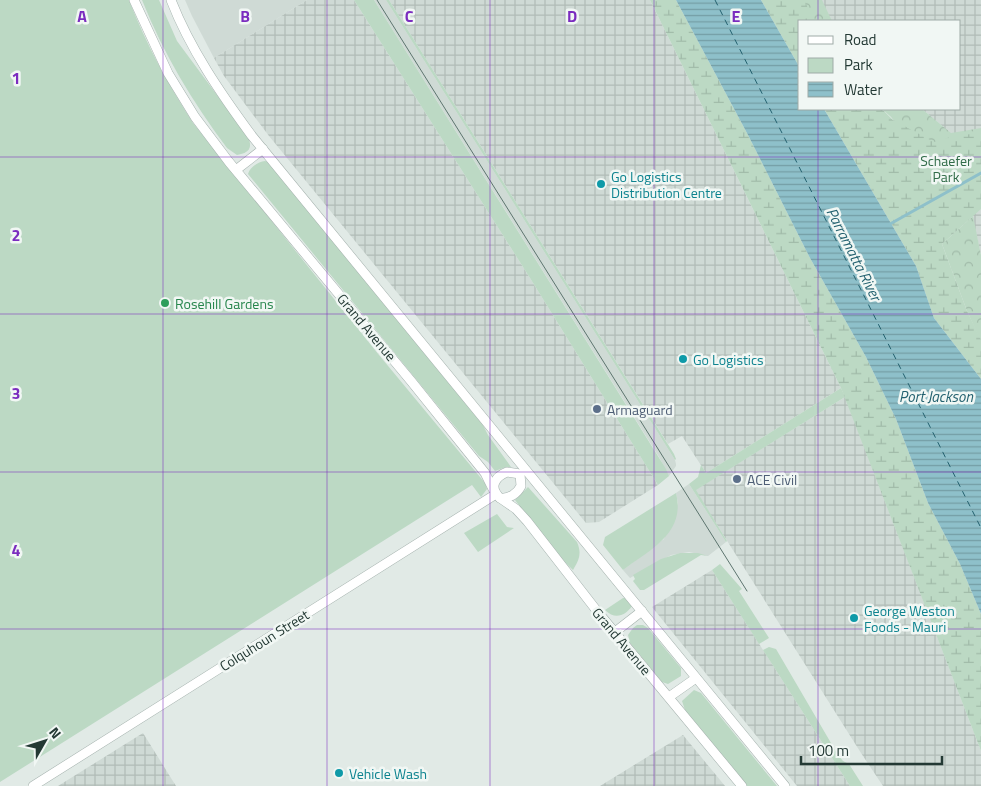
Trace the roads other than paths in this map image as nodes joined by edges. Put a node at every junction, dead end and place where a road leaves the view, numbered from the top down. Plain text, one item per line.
1 (134, 0) edge
2 (171, 0) edge
3 (263, 149) junction
4 (236, 170) junction
5 (482, 418) junction
6 (520, 474) junction
7 (496, 493) junction
8 (580, 536) junction
9 (642, 611) junction
10 (615, 632) junction
11 (696, 678) junction
12 (669, 697) junction
13 (33, 786) edge
14 (742, 786) edge
15 (785, 786) edge

1 - 4 street, Grand Avenue
2 - 3 street
3 - 4 street
3 - 5 street
4 - 7 street, Grand Avenue
5 - 6 street
5 - 8 street
6 - 7 street
6 - 7 street
6 - 8 street
7 - 10 street, Grand Avenue
7 - 13 street, Colquhoun Street
8 - 9 street
9 - 10 street
9 - 11 street
10 - 12 street, Grand Avenue
11 - 12 street
11 - 15 street
12 - 14 street, Grand Avenue

